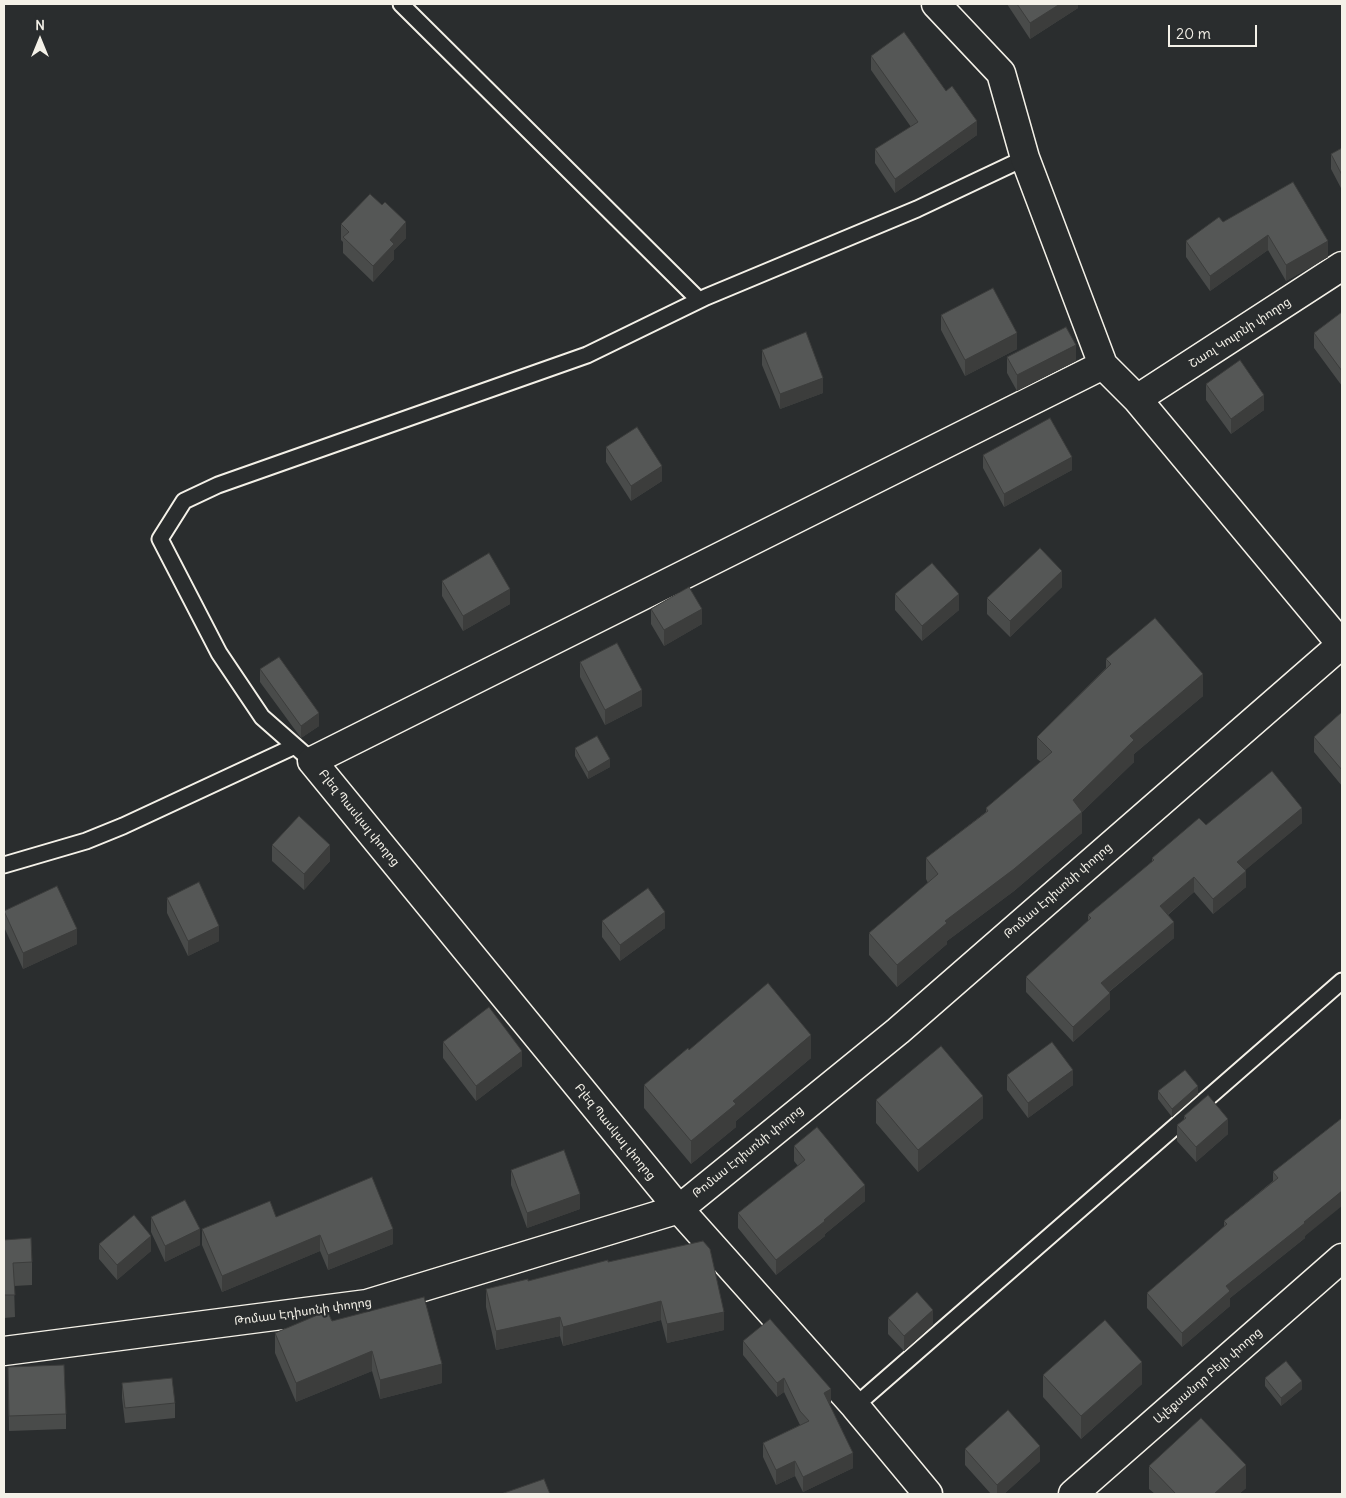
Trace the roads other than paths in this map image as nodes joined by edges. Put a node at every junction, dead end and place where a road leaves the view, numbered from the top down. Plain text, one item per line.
1 (401, 4) edge
2 (936, 4) edge
3 (1025, 158) junction
4 (1342, 266) edge
5 (699, 300) junction
6 (1103, 365) junction
7 (1137, 399) junction
8 (1342, 644) edge
9 (304, 754) junction
10 (4, 864) edge
11 (1342, 981) edge
12 (679, 1209) junction
13 (1342, 1258) edge
14 (4, 1351) edge
15 (855, 1406) junction
16 (928, 1494) edge
17 (1073, 1494) edge

1 - 5 lane
2 - 3 street
3 - 5 lane
3 - 6 street
4 - 7 street, Շառլ Կուլոնի փողոց
5 - 9 lane
6 - 7 street
6 - 9 street
7 - 8 street
8 - 12 street, Թոմաս Էդիսոնի փողոց
9 - 10 lane
9 - 12 street, Բլեզ Պասկալ փողոց
11 - 15 lane
12 - 14 street, Թոմաս Էդիսոնի փողոց
12 - 15 street, Բլեզ Պասկալ փողոց
13 - 17 street, Ալեքսանդր Բելի փողոց
15 - 16 street, Բլեզ Պասկալ փողոց

